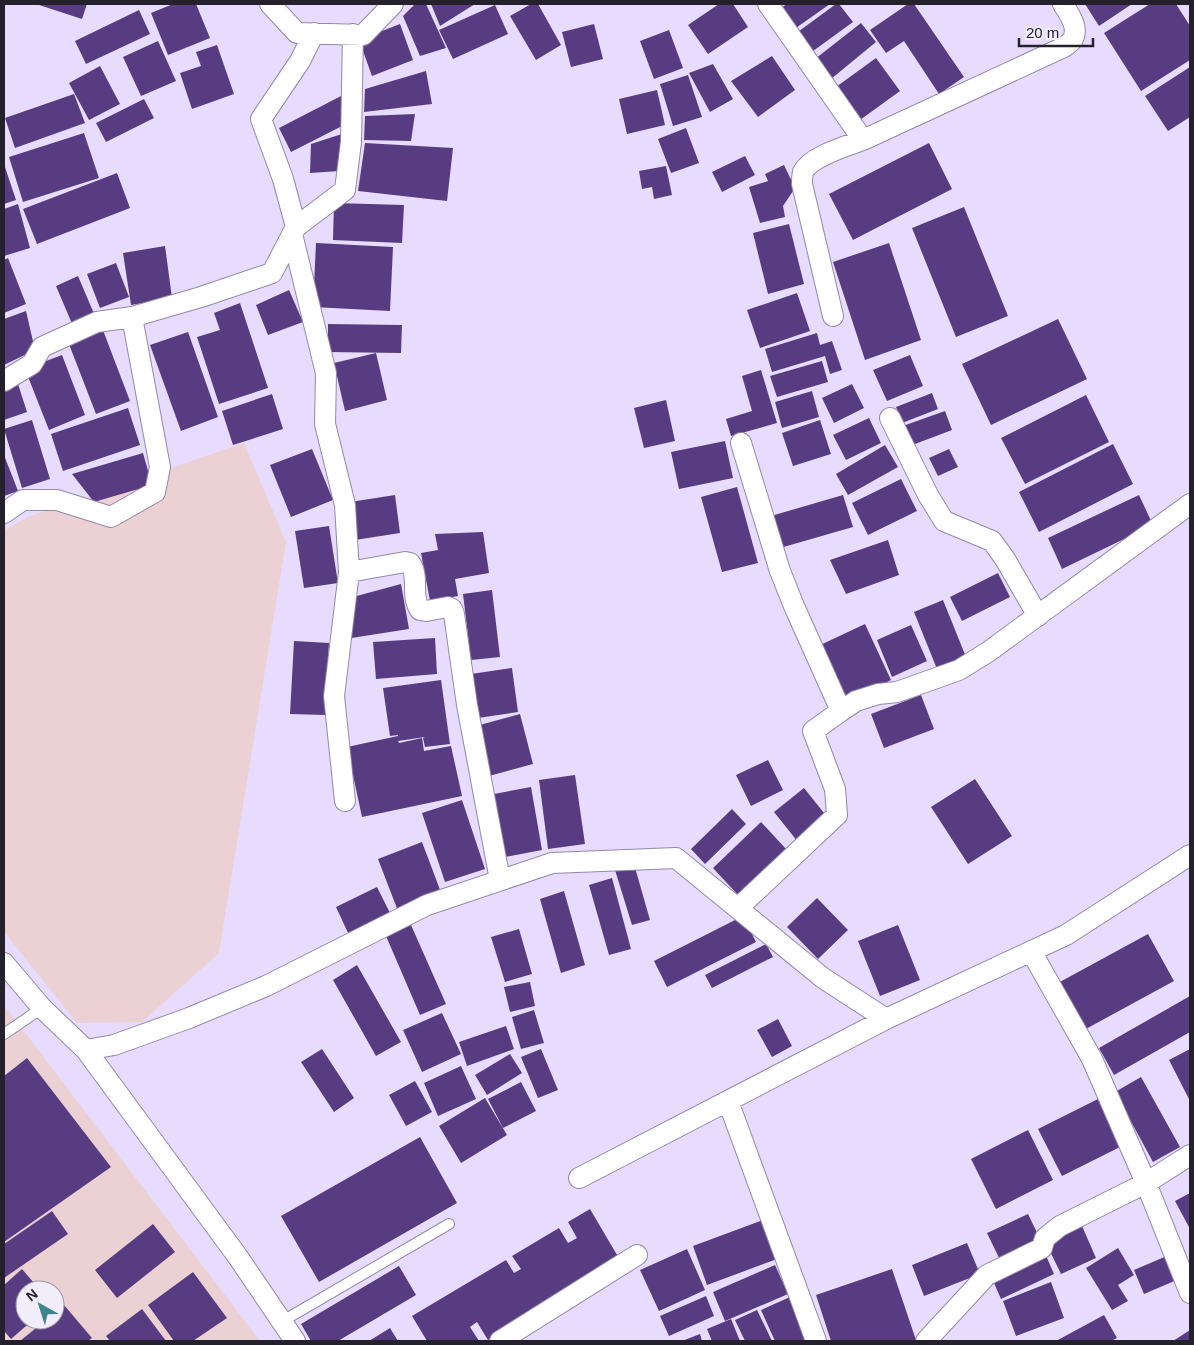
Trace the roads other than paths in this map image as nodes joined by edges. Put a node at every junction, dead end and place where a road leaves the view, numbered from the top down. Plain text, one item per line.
1 (270, 4) edge
2 (393, 4) edge
3 (768, 4) edge
4 (1064, 4) edge
5 (314, 34) junction
6 (353, 34) junction
7 (863, 140) junction
8 (294, 231) junction
9 (833, 316) dead end
10 (132, 317) junction
11 (4, 381) edge
12 (890, 418) dead end
13 (741, 443) dead end
14 (1190, 504) edge
15 (4, 513) edge
16 (349, 572) junction
17 (1038, 616) junction
18 (841, 711) junction
19 (344, 801) dead end
20 (1190, 855) edge
21 (500, 880) junction
22 (738, 908) junction
23 (1031, 951) junction
24 (4, 963) edge
25 (42, 1008) junction
26 (886, 1019) junction
27 (4, 1034) edge
28 (86, 1050) junction
29 (728, 1101) junction
30 (1190, 1154) edge
31 (579, 1178) dead end
32 (1146, 1183) junction
33 (449, 1224) dead end
34 (638, 1255) dead end
35 (1190, 1293) edge
36 (281, 1322) junction
37 (294, 1341) edge
38 (500, 1341) edge
39 (816, 1341) edge
40 (926, 1341) edge

1 - 5 street
2 - 6 street
3 - 7 street
4 - 7 street
5 - 6 street
5 - 8 street
6 - 8 street
7 - 9 street
8 - 10 street
8 - 16 street
10 - 11 street
10 - 15 street
12 - 17 street
13 - 18 street
14 - 17 street
16 - 19 street
16 - 21 street
17 - 18 street
18 - 22 street
20 - 23 street
21 - 22 street
21 - 28 street
22 - 26 street
23 - 26 street
23 - 32 street
24 - 25 street
25 - 27 lane
25 - 28 street
26 - 29 street
28 - 36 street
29 - 31 street
29 - 39 street
30 - 32 street
32 - 35 street
32 - 40 street
33 - 36 lane
34 - 38 street
36 - 37 street

